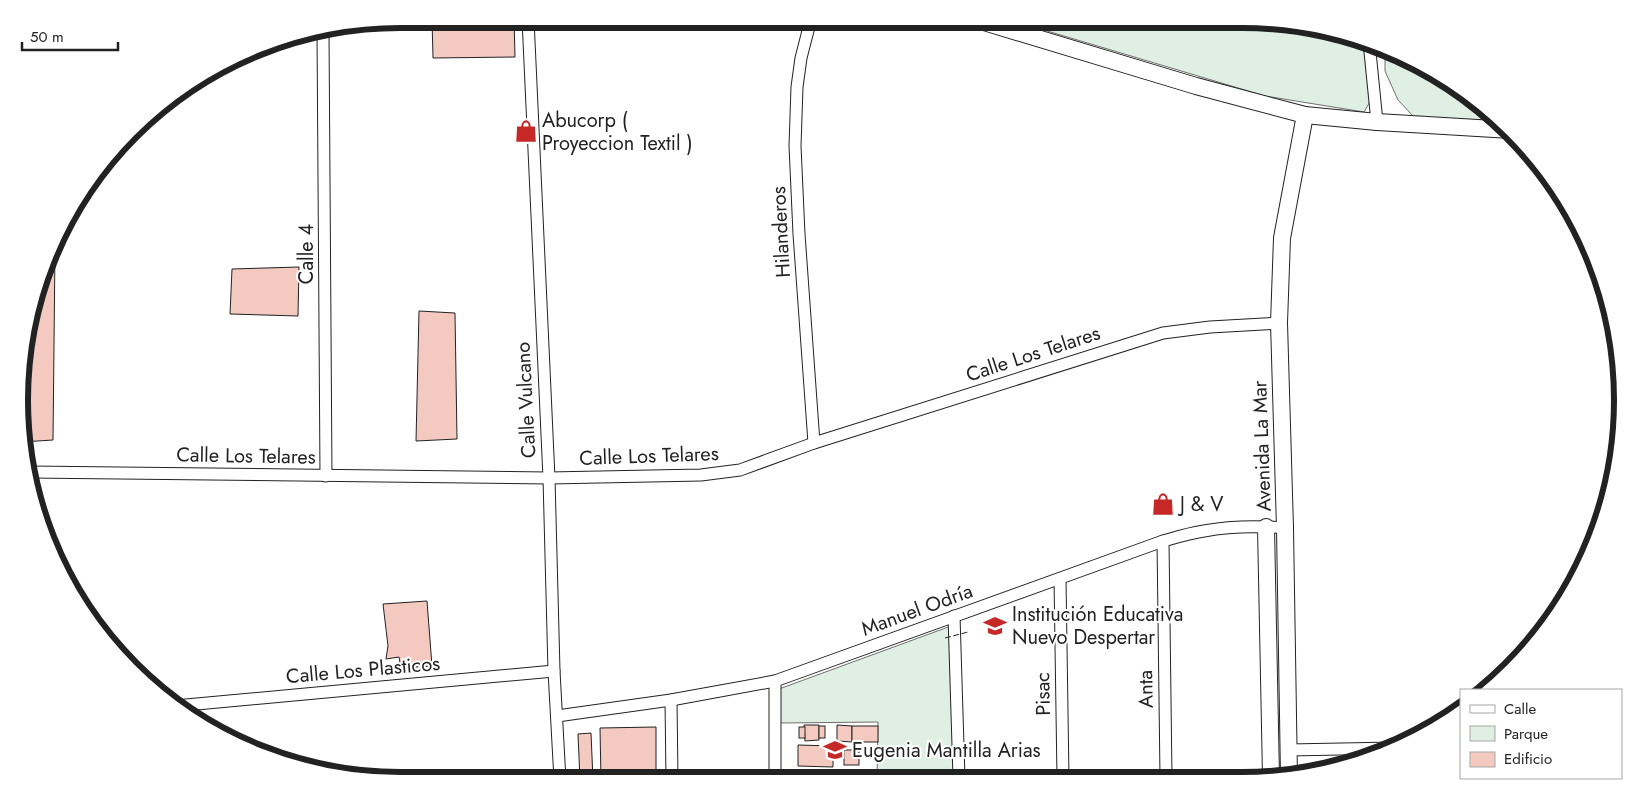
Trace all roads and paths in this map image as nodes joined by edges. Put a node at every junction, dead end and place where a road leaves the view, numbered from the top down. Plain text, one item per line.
1 (528, 28) edge
2 (809, 28) edge
3 (1004, 28) edge
4 (323, 36) edge
5 (1370, 50) edge
6 (1305, 115) junction
7 (1377, 122) junction
8 (1498, 129) edge
9 (1279, 322) junction
10 (814, 443) junction
11 (35, 472) edge
12 (326, 476) junction
13 (549, 478) junction
14 (1266, 527) junction
15 (1285, 528) junction
16 (1163, 541) junction
17 (1060, 579) junction
18 (954, 616) junction
19 (554, 671) junction
20 (775, 681) junction
21 (671, 700) junction
22 (187, 705) edge
23 (557, 716) junction
24 (1371, 748) edge
25 (1289, 750) junction
26 (1289, 768) edge
27 (1271, 771) edge
28 (560, 772) edge
29 (672, 772) edge
30 (775, 772) edge
31 (959, 772) edge
32 (1063, 772) edge
33 (1166, 772) edge

1 - 13 street, Calle Vulcano
2 - 10 street, Hilanderos
3 - 6 street
4 - 12 street, Calle 4
5 - 7 street
6 - 7 street
6 - 9 street, Avenida La Mar
7 - 8 street
9 - 10 street, Calle Los Telares
9 - 15 street, Avenida La Mar
10 - 13 street, Calle Los Telares
11 - 12 street, Calle Los Telares
12 - 13 street, Calle Los Telares
13 - 19 street, Calle Vulcano
14 - 15 street, Manuel Odría
14 - 16 street, Manuel Odría
14 - 27 street, Avenida La Mar
15 - 25 street, Avenida La Mar
16 - 17 street, Manuel Odría
16 - 33 street, Anta
17 - 18 street, Manuel Odría
17 - 32 street, Pisac
18 - 20 street, Manuel Odría
18 - 31 street
19 - 22 street, Calle Los Plasticos
19 - 23 street, Calle Vulcano
20 - 21 street, Manuel Odría
20 - 30 street
21 - 23 street, Manuel Odría
21 - 29 street
23 - 28 street, Calle Vulcano
24 - 25 street
25 - 26 street, Avenida La Mar

